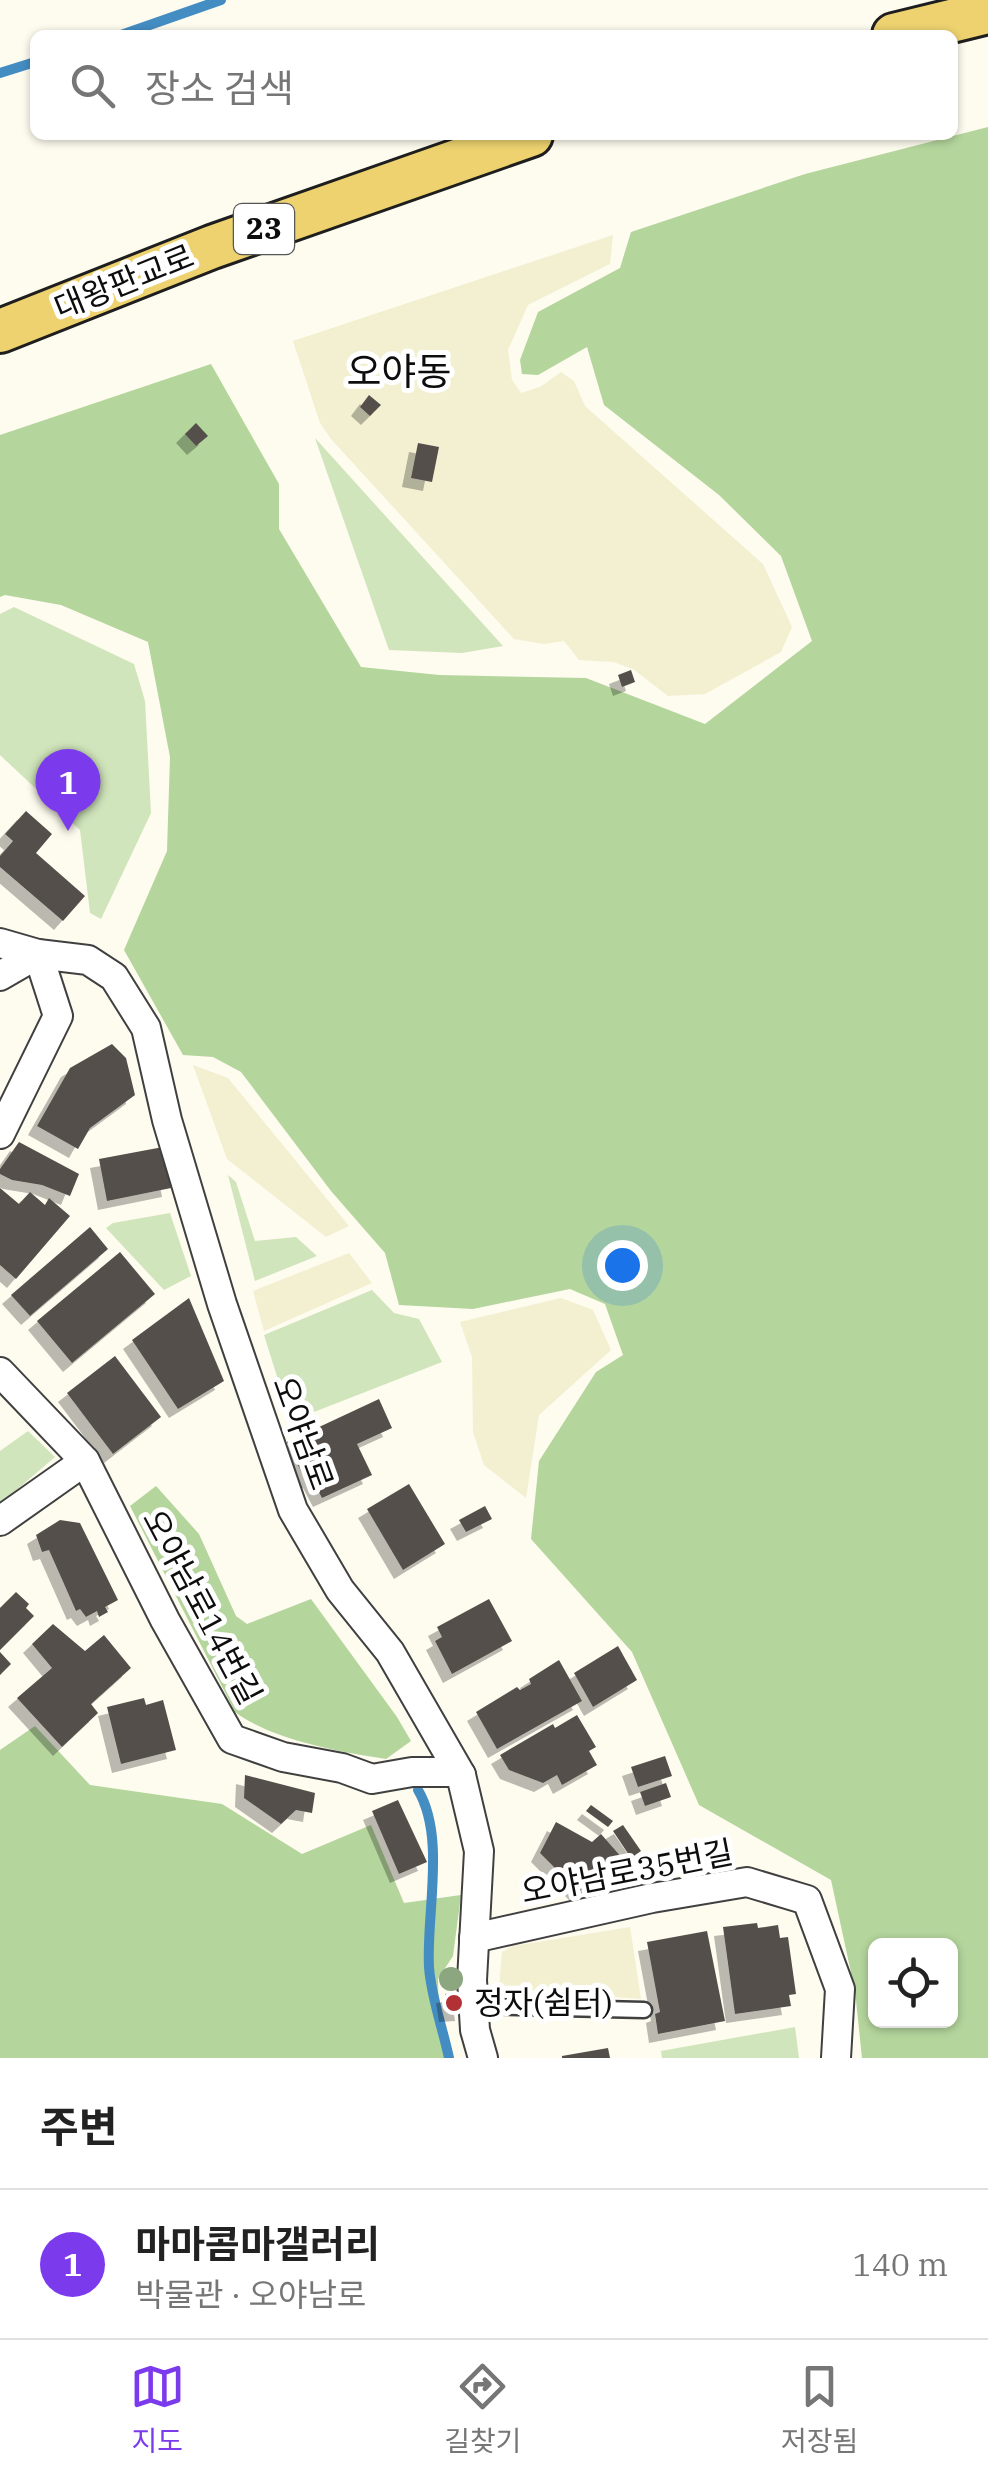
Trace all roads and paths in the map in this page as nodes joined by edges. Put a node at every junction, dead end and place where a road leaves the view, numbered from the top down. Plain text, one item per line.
1 (988, 12) edge
2 (914, 30) edge
3 (517, 140) edge
4 (0, 331) edge
5 (0, 944) edge
6 (38, 954) junction
7 (0, 976) edge
8 (0, 1134) edge
9 (0, 1372) edge
10 (85, 1461) junction
11 (0, 1521) edge
12 (461, 1775) junction
13 (474, 1938) junction
14 (474, 2006) junction
15 (644, 2010) dead end
16 (483, 2058) edge
17 (836, 2058) edge

1 - 2 main road
3 - 4 main road, 대왕판교로 / 23
5 - 6 street, 오야남로
6 - 7 street
6 - 8 street
6 - 12 street, 오야남로
9 - 10 street, 오야남로14번길
10 - 11 street
10 - 12 street, 오야남로14번길
12 - 13 street, 오야남로
13 - 14 street, 오야남로
13 - 17 street, 오야남로35번길
14 - 15 lane
14 - 16 street, 오야남로

